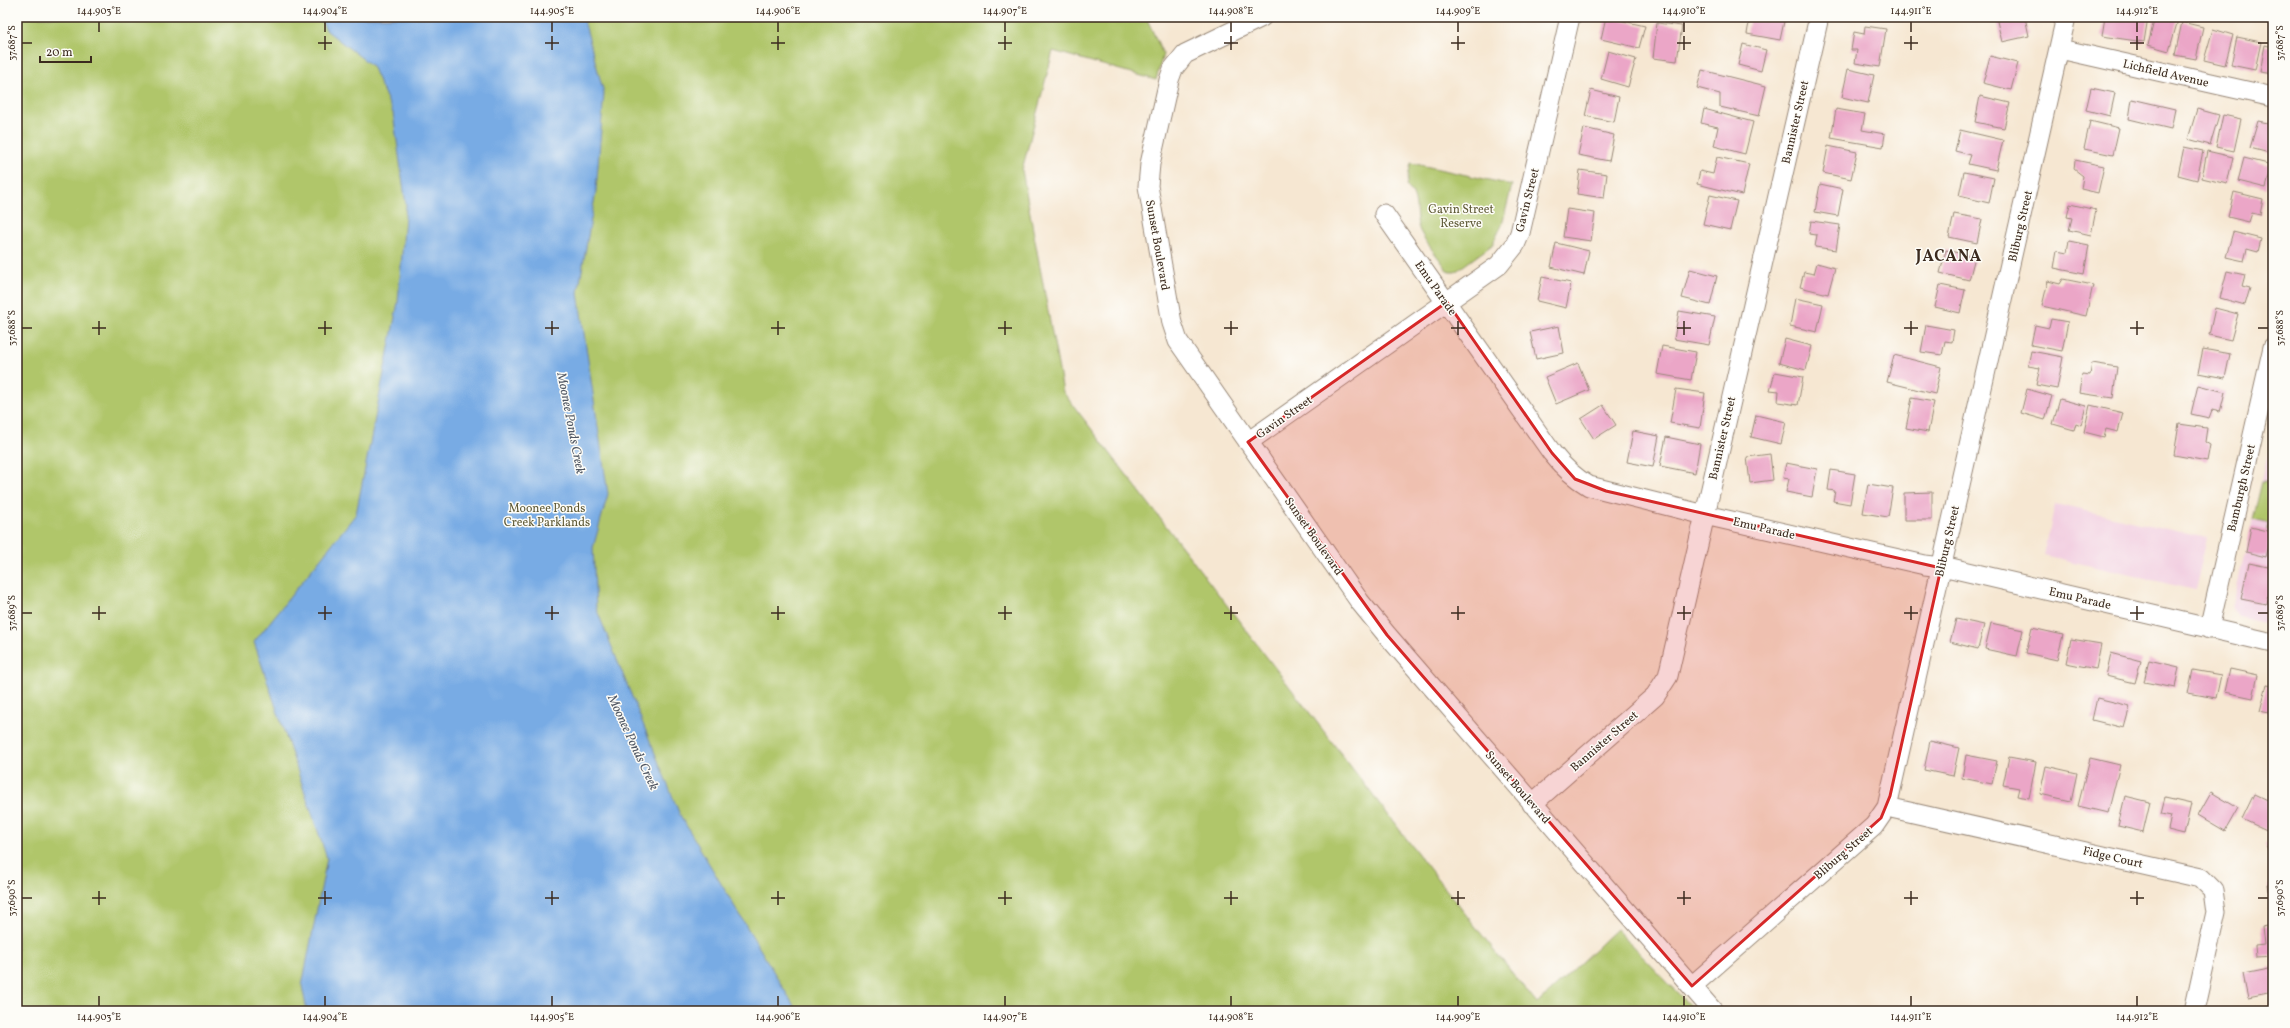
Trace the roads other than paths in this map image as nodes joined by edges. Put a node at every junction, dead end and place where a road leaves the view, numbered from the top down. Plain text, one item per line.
1 (1262, 17) edge
2 (1570, 17) edge
3 (1819, 17) edge
4 (2066, 17) edge
5 (2060, 49) junction
6 (2273, 97) edge
7 (1384, 214) dead end
8 (1447, 302) junction
9 (2273, 347) edge
10 (1248, 442) junction
11 (1705, 515) junction
12 (1941, 568) junction
13 (2209, 628) junction
14 (2273, 643) edge
15 (1532, 804) junction
16 (1887, 807) junction
17 (1692, 986) junction
18 (1712, 1011) edge
19 (2194, 1011) edge

1 - 10 street, Sunset Boulevard
2 - 8 street, Gavin Street
3 - 11 street, Bannister Street
4 - 5 street, Bliburg Street
5 - 6 street, Lichfield Avenue
5 - 12 street, Bliburg Street
7 - 8 street, Emu Parade
8 - 10 street, Gavin Street
8 - 11 street, Emu Parade
9 - 13 street, Bamburgh Street
10 - 15 street, Sunset Boulevard
11 - 12 street, Emu Parade
11 - 15 street, Bannister Street
12 - 13 street, Emu Parade
12 - 16 street, Bliburg Street
13 - 14 street, Emu Parade
15 - 17 street, Sunset Boulevard
16 - 17 street, Bliburg Street
16 - 19 street, Fidge Court
17 - 18 street, Sunset Boulevard

